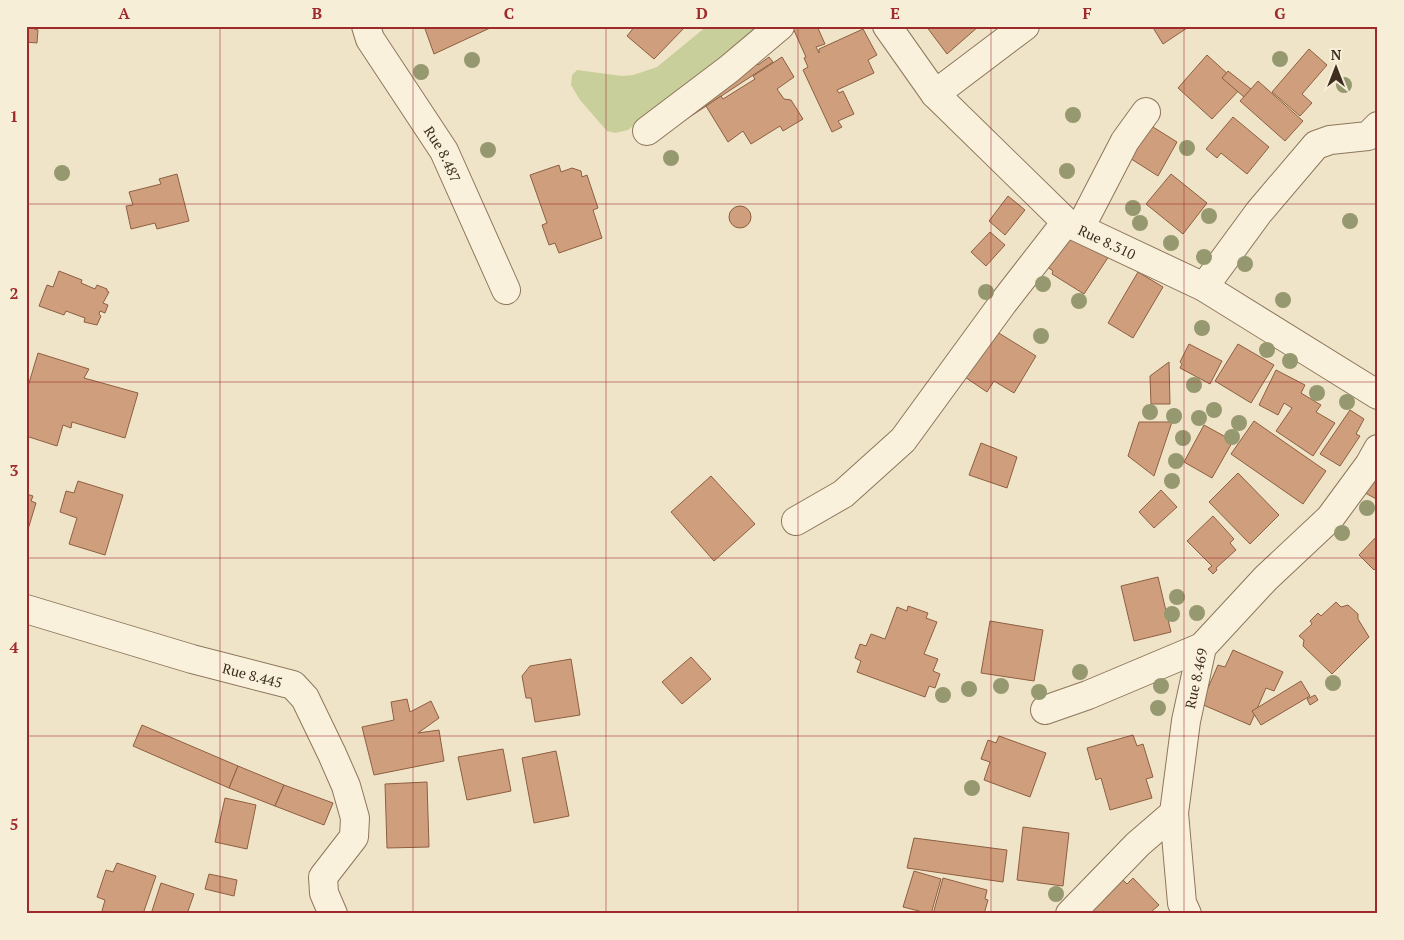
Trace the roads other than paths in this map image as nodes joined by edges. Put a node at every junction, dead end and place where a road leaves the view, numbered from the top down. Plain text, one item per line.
1 (366, 26) edge
2 (780, 26) edge
3 (887, 26) edge
4 (1025, 26) edge
5 (935, 94) junction
6 (1146, 112) dead end
7 (1378, 126) edge
8 (647, 131) dead end
9 (1073, 225) junction
10 (1204, 287) junction
11 (506, 290) dead end
12 (1378, 395) edge
13 (1378, 449) edge
14 (796, 521) dead end
15 (26, 609) edge
16 (1202, 647) junction
17 (1045, 710) dead end
18 (1174, 813) junction
19 (333, 914) edge
20 (1070, 914) edge
21 (1187, 914) edge

1 - 11 street, Rue 8.487
2 - 8 street
3 - 5 street, Rue 8.310
4 - 5 street
5 - 9 street, Rue 8.310
6 - 9 street
7 - 10 street
9 - 10 street, Rue 8.310
9 - 14 street
10 - 12 street, Rue 8.310
13 - 16 street, Rue 8.469
15 - 19 street, Rue 8.445
16 - 17 street
16 - 18 street, Rue 8.469
18 - 20 street
18 - 21 street, Rue 8.469

